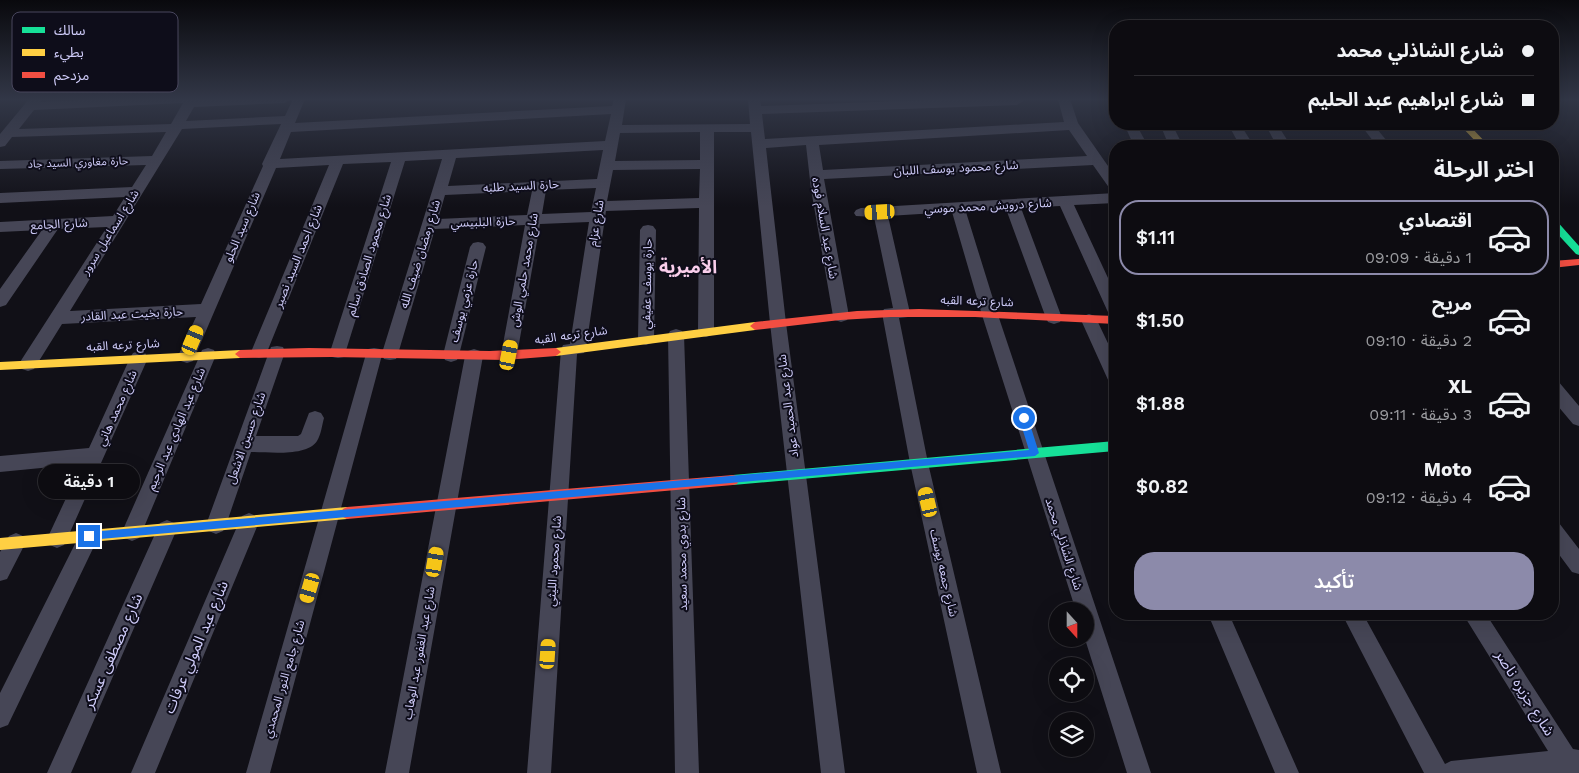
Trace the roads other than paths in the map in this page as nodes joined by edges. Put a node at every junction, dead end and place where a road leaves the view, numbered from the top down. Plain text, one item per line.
1 (171, 135) edge
2 (283, 135) edge
3 (612, 135) edge
4 (707, 135) edge
5 (758, 135) edge
6 (798, 135) edge
7 (904, 135) edge
8 (1080, 135) edge
9 (812, 140) junction
10 (610, 145) junction
11 (450, 154) junction
12 (399, 157) junction
13 (156, 160) junction
14 (338, 160) junction
15 (269, 164) junction
16 (706, 164) junction
17 (0, 165) edge
18 (606, 166) junction
19 (1105, 166) edge
20 (816, 175) junction
21 (603, 182) junction
22 (540, 186) junction
23 (440, 190) junction
24 (136, 192) junction
25 (0, 198) edge
26 (1109, 198) edge
27 (1065, 202) junction
28 (706, 203) junction
29 (1012, 204) junction
30 (958, 208) junction
31 (598, 212) junction
32 (880, 212) junction
33 (861, 213) dead end
34 (534, 220) junction
35 (118, 221) junction
36 (54, 224) junction
37 (430, 224) junction
38 (0, 227) edge
39 (1559, 229) edge
40 (648, 230) dead end
41 (478, 246) dead end
42 (1579, 252) edge
43 (1579, 262) edge
44 (1559, 264) edge
45 (1109, 297) edge
46 (0, 301) edge
47 (206, 310) junction
48 (896, 313) junction
49 (990, 315) junction
50 (842, 316) junction
51 (57, 318) junction
52 (1054, 318) junction
53 (1089, 320) junction
54 (1109, 320) edge
55 (778, 323) junction
56 (706, 331) junction
57 (676, 335) junction
58 (646, 339) junction
59 (574, 349) junction
60 (268, 352) junction
61 (338, 352) junction
62 (208, 354) junction
63 (382, 354) junction
64 (451, 355) junction
65 (509, 355) junction
66 (187, 356) junction
67 (474, 356) junction
68 (139, 358) junction
69 (28, 364) junction
70 (1109, 364) edge
71 (0, 366) edge
72 (1559, 395) edge
73 (1570, 409) edge
74 (315, 418) dead end
75 (244, 444) junction
76 (1109, 447) edge
77 (1035, 453) junction
78 (96, 455) junction
79 (919, 463) junction
80 (0, 464) edge
81 (796, 474) junction
82 (680, 484) junction
83 (559, 494) junction
84 (446, 504) junction
85 (330, 515) junction
86 (248, 522) junction
87 (216, 525) junction
88 (168, 529) junction
89 (132, 532) junction
90 (89, 536) junction
91 (57, 538) junction
92 (1559, 538) edge
93 (8, 543) edge
94 (1579, 565) edge
95 (0, 572) edge
96 (1221, 620) edge
97 (1355, 620) edge
98 (1478, 620) edge
99 (0, 717) edge
100 (1574, 765) edge
101 (59, 773) edge
102 (143, 773) edge
103 (258, 773) edge
104 (397, 773) edge
105 (539, 773) edge
106 (687, 773) edge
107 (833, 773) edge
108 (989, 773) edge
109 (1139, 773) edge
110 (1287, 773) edge
111 (1437, 773) edge
112 (1451, 773) edge

1 - 13 street, شارع اسماعيل سرور
2 - 15 street, شارع سيد الحلو
3 - 10 street, شارع عزام
4 - 16 street
5 - 55 street, شارع عبد الحميد عواد
6 - 9 street
7 - 9 street
8 - 19 street
9 - 20 street, شارع عبد السلام فوده
10 - 11 street
10 - 18 street, شارع عزام
11 - 12 street
11 - 23 street, شارع رمضان ضيف الله
12 - 14 street
12 - 61 street, شارع محمود الصادق سالم
13 - 17 street, حارة مغاوري السيد جاد
13 - 24 street, شارع اسماعيل سرور
14 - 15 street
14 - 60 street, شارع احمد السيد نصير
15 - 47 street, شارع سيد الحلو
16 - 18 street
16 - 28 street
18 - 21 street, شارع عزام
19 - 20 street, شارع محمود يوسف اللبان
20 - 50 street, شارع عبد السلام فوده
21 - 22 street, حارة السيد طلبه
21 - 31 street, شارع عزام
22 - 23 street, حارة السيد طلبه
22 - 34 street, شارع محمد حلمي الوش
23 - 37 street, شارع رمضان ضيف الله
24 - 25 street
24 - 35 street, شارع اسماعيل سرور
26 - 27 street, شارع درويش محمد موسي
27 - 29 street, شارع درويش محمد موسي
27 - 45 street
28 - 31 street, حارة البلبيسي
28 - 56 street
29 - 30 street, شارع درويش محمد موسي
29 - 52 street
30 - 32 street, شارع درويش محمد موسي
30 - 49 street, شارع الشاذلي محمد
31 - 34 street, حارة البلبيسي
31 - 59 street, شارع عزام
32 - 33 street, شارع درويش محمد موسي
32 - 48 street, شارع جمعه يوسف
34 - 37 street, حارة البلبيسي
34 - 65 street, شارع محمد حلمي الوش
35 - 36 street, شارع الجامع
35 - 51 street, شارع اسماعيل سرور
36 - 38 street, شارع الجامع
36 - 46 street
37 - 63 street, شارع رمضان ضيف الله
39 - 42 street
40 - 58 street, حارة يوسف عفيفي
41 - 64 street, حارة عزمي يوسف
43 - 44 street
47 - 51 street, حارة بخيت عبد القادر
47 - 66 street, شارع سيد الحلو
48 - 49 street, شارع ترعه القبه
48 - 50 street, شارع ترعه القبه
48 - 79 street, شارع جمعه يوسف
49 - 52 street, شارع ترعه القبه
49 - 77 street, شارع الشاذلي محمد
50 - 55 street, شارع ترعه القبه
51 - 69 street, شارع اسماعيل سرور
52 - 53 street, شارع ترعه القبه
53 - 54 street, شارع ترعه القبه
53 - 70 street
55 - 56 street, شارع ترعه القبه
55 - 81 street, شارع عبد الحميد عواد
56 - 57 street, شارع ترعه القبه
57 - 58 street, شارع ترعه القبه
57 - 82 street, شارع بدوي محمد سعيد
58 - 59 street, شارع ترعه القبه
59 - 65 street, شارع ترعه القبه
59 - 83 street, شارع محمود الليثي
60 - 61 street, شارع ترعه القبه
60 - 62 street, شارع ترعه القبه
60 - 75 street, شارع حسين الاشعل
61 - 63 street, شارع ترعه القبه
62 - 66 street, شارع ترعه القبه
62 - 89 street, شارع عبد الهادي عبد الرحيم
63 - 64 street, شارع ترعه القبه
63 - 85 street, شارع جامع النور المحمدي
64 - 67 street, شارع ترعه القبه
65 - 67 street, شارع ترعه القبه
66 - 68 street, شارع ترعه القبه
67 - 84 street, شارع عبد الغفور عبد الوهاب
68 - 69 street, شارع ترعه القبه
68 - 78 street, شارع محمد هاني
69 - 71 street, شارع ترعه القبه
72 - 73 street
74 - 75 street
75 - 87 street, شارع حسين الاشعل
76 - 77 street
77 - 79 street
77 - 109 street, شارع الشاذلي محمد
78 - 80 street
78 - 91 street, شارع محمد هاني
79 - 81 street
79 - 108 street, شارع جمعه يوسف
81 - 82 street
81 - 107 street, شارع عبد الحميد عواد
82 - 83 street
82 - 106 street, شارع بدوي محمد سعيد
83 - 84 street
83 - 105 street, شارع محمود الليثي
84 - 85 street
84 - 104 street, شارع عبد الغفور عبد الوهاب
85 - 86 street
85 - 103 street, شارع جامع النور المحمدي
86 - 87 street
86 - 102 street, شارع عبد المولي عرفات
87 - 88 street
88 - 89 street
88 - 101 street, شارع مصطفى عسكر
89 - 90 street
90 - 91 street
90 - 99 street
91 - 93 street
92 - 94 street
93 - 95 street
96 - 110 street
97 - 111 street
98 - 100 street, شارع جزيره ناصر
100 - 112 street

